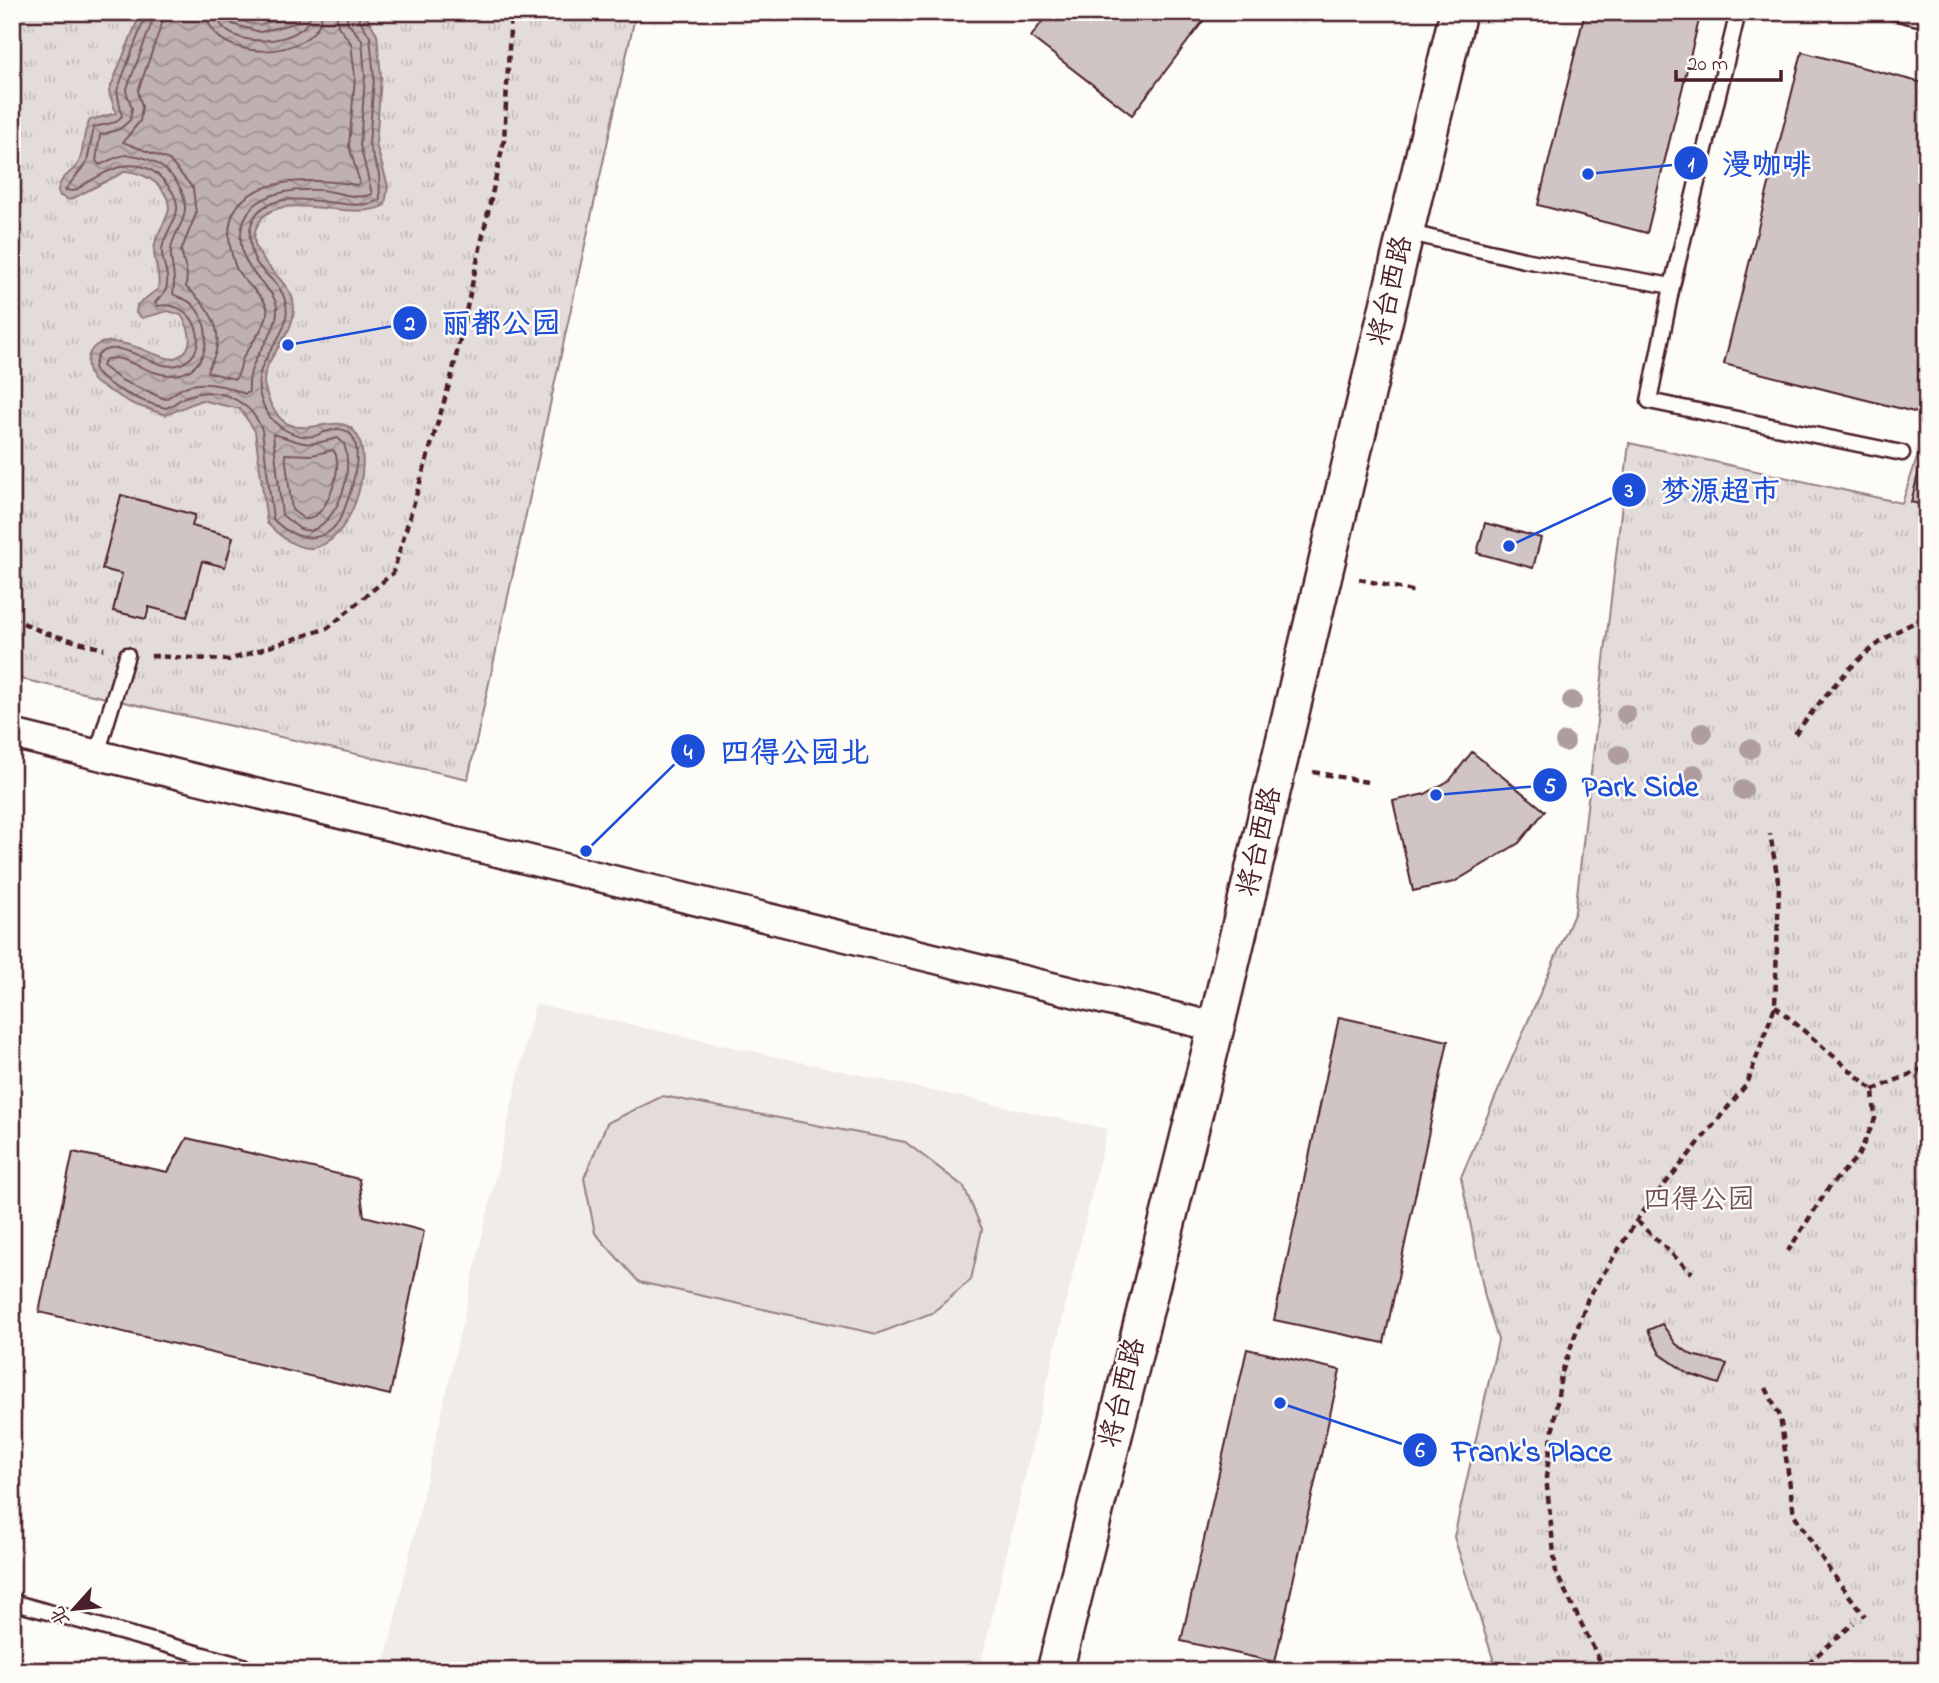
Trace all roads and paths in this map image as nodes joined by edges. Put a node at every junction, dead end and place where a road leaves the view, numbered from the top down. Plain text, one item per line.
1 (512, 12) edge
2 (1458, 12) edge
3 (1738, 12) edge
4 (1894, 12) edge
5 (1927, 20) edge
6 (1406, 232) junction
7 (1672, 286) junction
8 (1902, 453) dead end
9 (1325, 571) junction
10 (1416, 592) dead end
11 (12, 618) edge
12 (1927, 618) edge
13 (127, 655) junction
14 (12, 734) edge
15 (1795, 734) dead end
16 (97, 754) junction
17 (1279, 766) junction
18 (1367, 782) dead end
19 (1770, 834) dead end
20 (1775, 1006) junction
21 (1216, 1027) junction
22 (1927, 1067) edge
23 (1873, 1090) junction
24 (1637, 1220) junction
25 (1788, 1251) dead end
26 (1692, 1273) dead end
27 (1766, 1388) dead end
28 (12, 1602) edge
29 (1865, 1616) dead end
30 (1854, 1623) dead end
31 (243, 1665) dead end
32 (1055, 1671) edge
33 (1605, 1671) edge
34 (1799, 1671) edge

1 - 13 path
2 - 6 street, 将台西路
3 - 7 lane
4 - 5 lane
6 - 7 lane
6 - 9 street, 将台西路
7 - 8 lane
9 - 10 path
9 - 17 street, 将台西路
11 - 13 path
12 - 15 path
13 - 16 lane
14 - 16 street
16 - 21 street
17 - 18 path
17 - 21 street, 将台西路
19 - 20 path
20 - 23 path
20 - 24 path
21 - 32 street, 将台西路
22 - 23 path
23 - 25 path
24 - 26 path
24 - 33 path
27 - 29 path
28 - 31 lane
30 - 34 path

